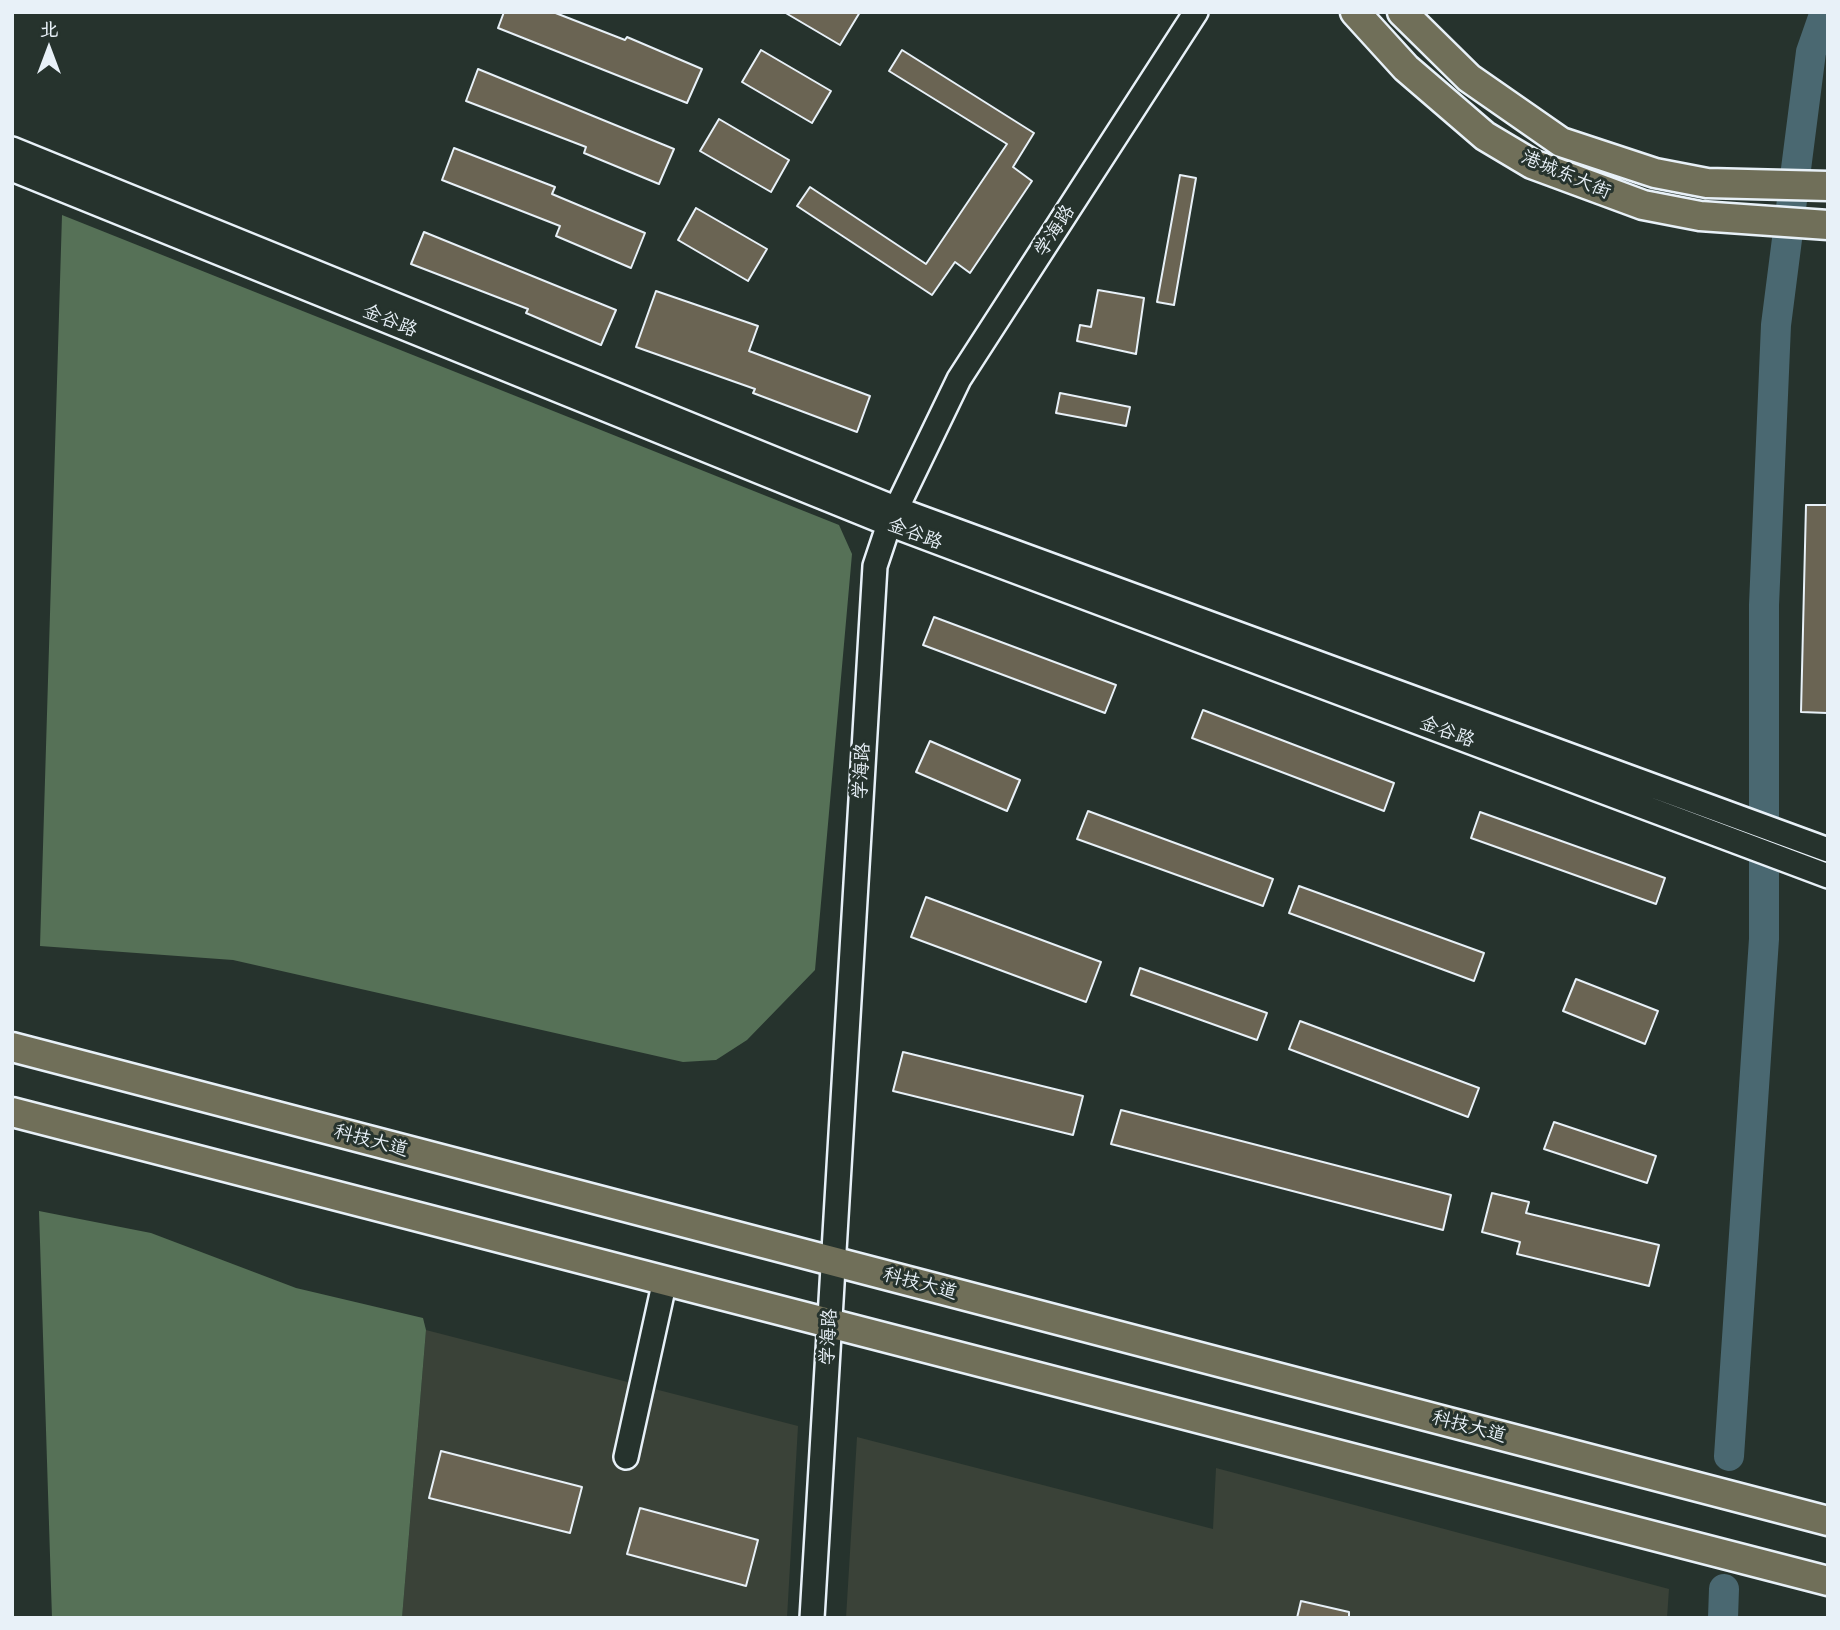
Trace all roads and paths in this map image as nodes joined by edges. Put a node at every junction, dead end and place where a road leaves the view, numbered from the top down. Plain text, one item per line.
1 (1196, 12) edge
2 (1355, 12) edge
3 (1402, 12) edge
4 (12, 149) edge
5 (36, 168) junction
6 (12, 169) edge
7 (1828, 186) edge
8 (1828, 225) edge
9 (893, 517) junction
10 (1726, 824) junction
11 (1828, 850) edge
12 (1828, 876) edge
13 (12, 1047) edge
14 (12, 1112) edge
15 (832, 1262) junction
16 (665, 1280) junction
17 (830, 1323) junction
18 (626, 1457) dead end
19 (1828, 1521) edge
20 (1828, 1581) edge
21 (812, 1618) edge

1 - 9 street, 学海路
2 - 8 main road, 港城东大街
3 - 7 main road, 港城东大街
4 - 5 street, 金谷路
5 - 6 street, 金谷路
5 - 9 street, 金谷路
9 - 10 street, 金谷路
9 - 15 street, 学海路
10 - 11 street, 金谷路
10 - 12 street, 金谷路
13 - 15 main road, 科技大道
14 - 16 main road
15 - 17 street, 学海路
15 - 19 main road, 科技大道
16 - 17 main road
16 - 18 street
17 - 20 main road
17 - 21 street, 学海路

